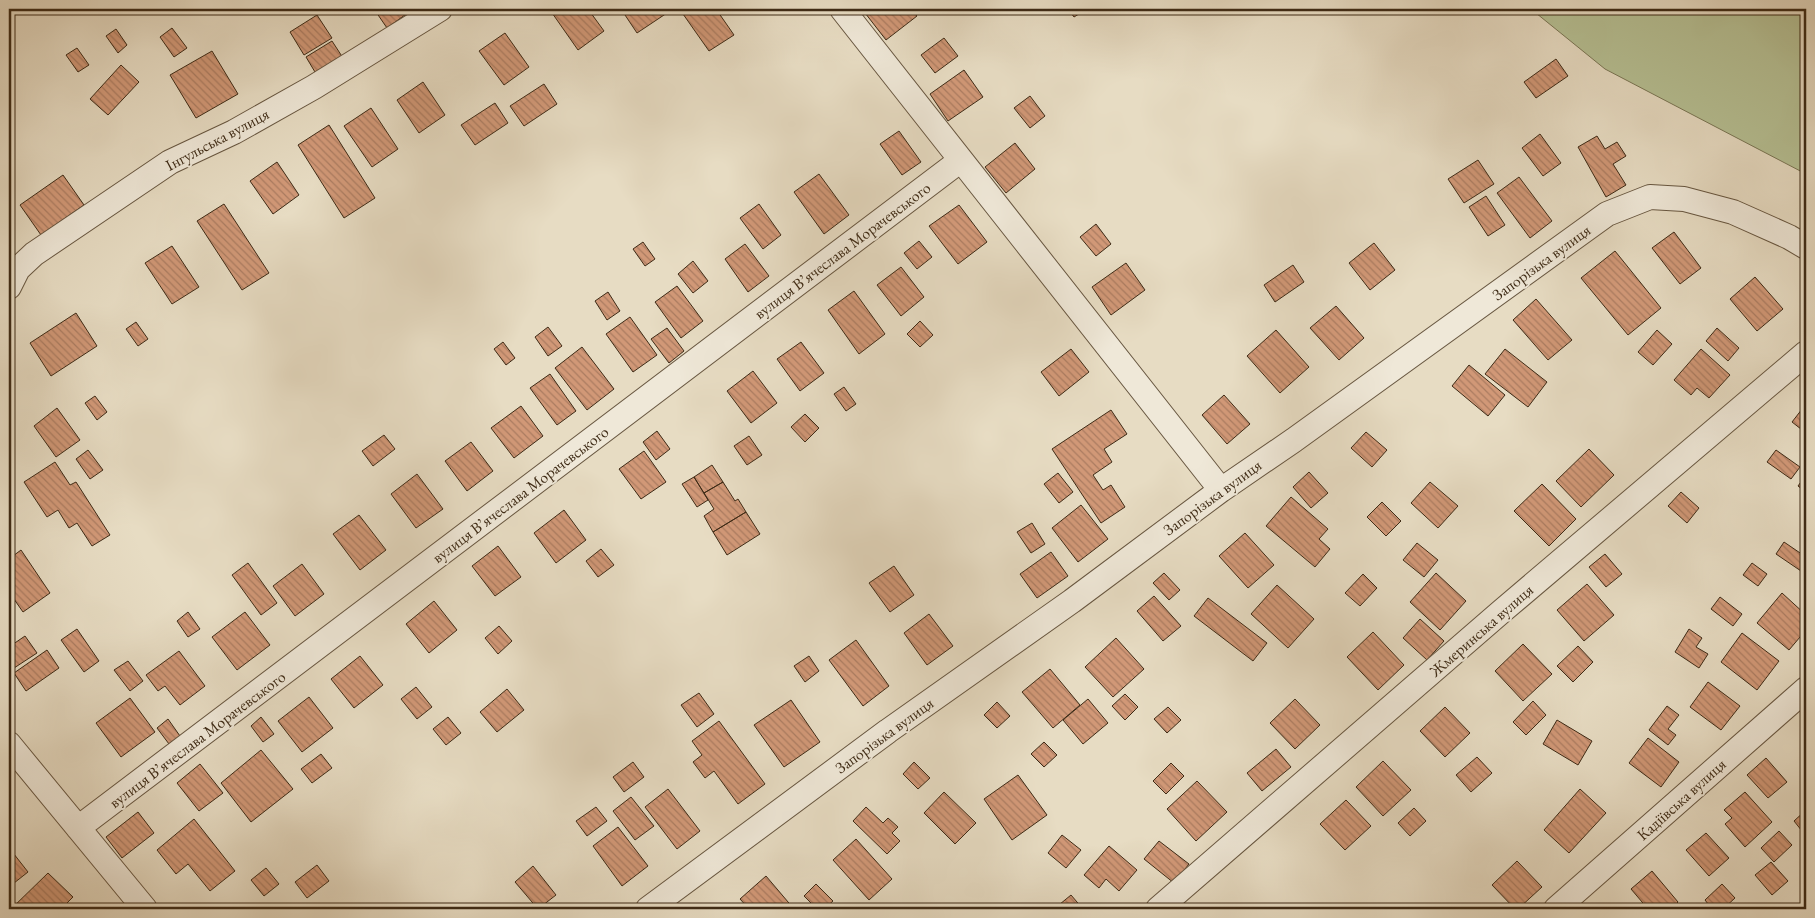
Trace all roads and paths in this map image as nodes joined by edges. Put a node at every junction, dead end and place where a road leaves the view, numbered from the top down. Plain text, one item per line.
1 (440, 9) edge
2 (842, 9) edge
3 (961, 160) junction
4 (1806, 247) edge
5 (9, 287) edge
6 (1806, 353) edge
7 (1220, 490) junction
8 (1806, 689) edge
9 (9, 744) edge
10 (78, 828) junction
11 (145, 909) edge
12 (648, 909) edge
13 (1158, 909) edge
14 (1556, 909) edge

1 - 5 street, Інгульська вулиця
2 - 3 street
3 - 7 street
3 - 10 street, вулиця В’ячеслава Морачевського
4 - 7 street, Запорізька вулиця
6 - 13 street, Жмеринська вулиця
7 - 12 street, Запорізька вулиця
8 - 14 street, Кадіївська вулиця
9 - 10 street
10 - 11 street

